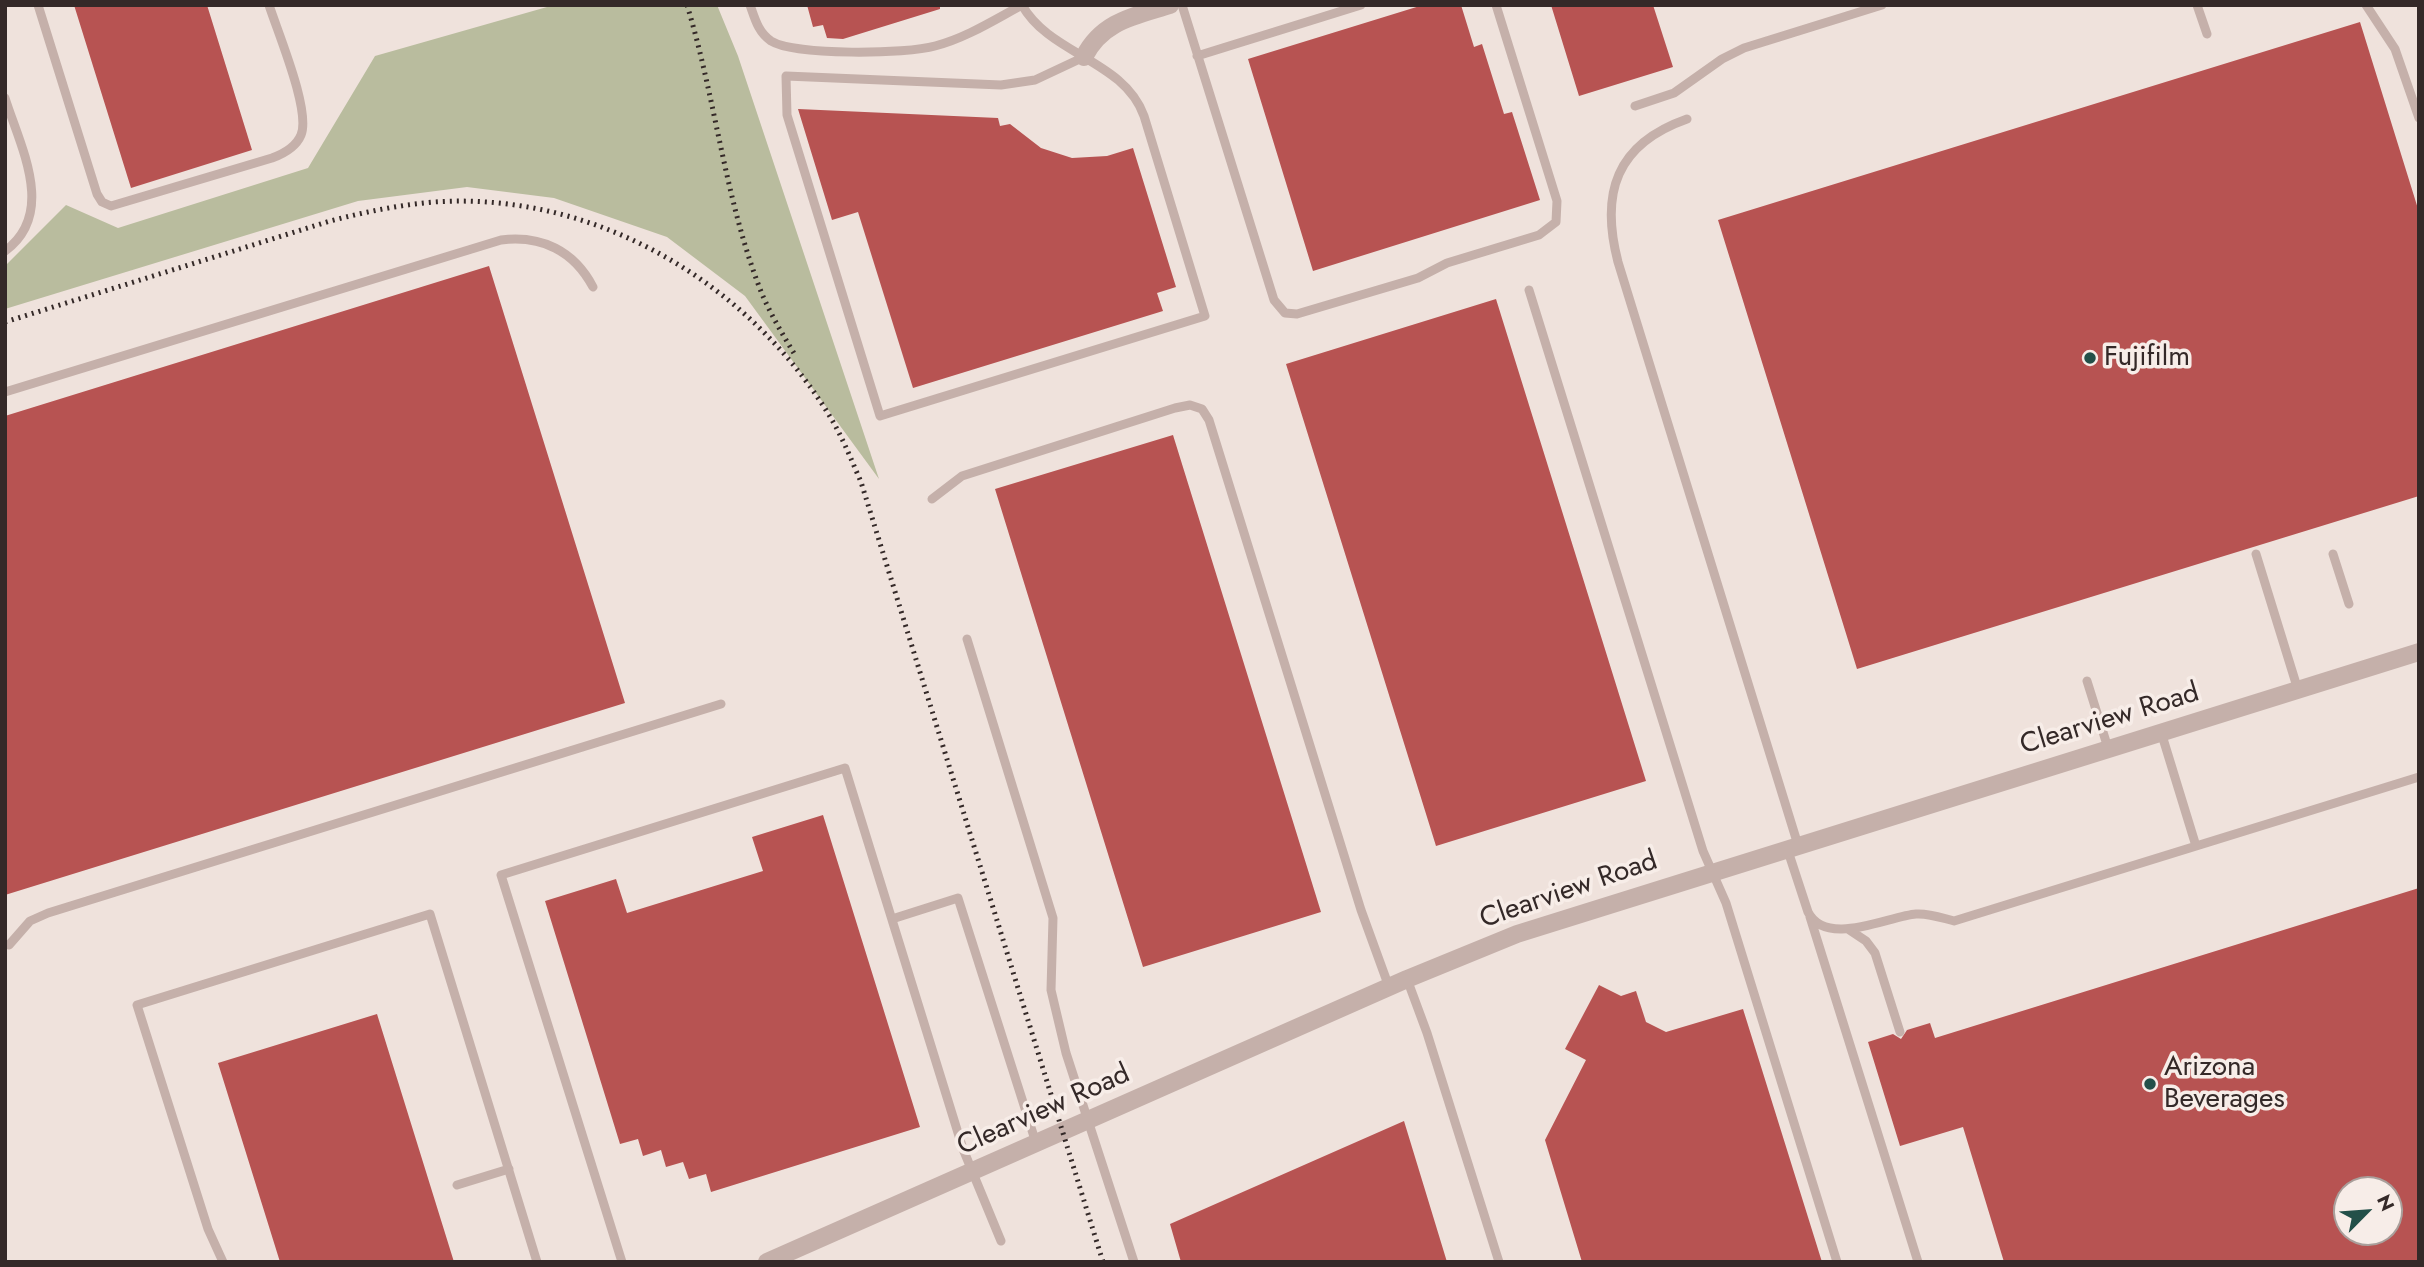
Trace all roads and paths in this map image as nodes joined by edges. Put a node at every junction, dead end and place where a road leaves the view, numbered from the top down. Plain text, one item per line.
1 (38, 5) edge
2 (269, 5) edge
3 (750, 5) edge
4 (1170, 5) edge
5 (1182, 5) edge
6 (1361, 5) edge
7 (1496, 5) edge
8 (1882, 5) edge
9 (2197, 5) edge
10 (2366, 5) edge
11 (2207, 34) dead end
12 (1198, 56) junction
13 (1084, 57) junction
14 (5, 98) edge
15 (1635, 106) dead end
16 (2419, 118) edge
17 (1687, 119) dead end
18 (5, 251) edge
19 (593, 287) dead end
20 (1529, 290) dead end
21 (5, 392) edge
22 (933, 499) dead end
23 (2256, 554) dead end
24 (2333, 554) dead end
25 (2349, 604) dead end
26 (967, 639) dead end
27 (2419, 652) edge
28 (2087, 681) dead end
29 (2298, 690) junction
30 (721, 704) dead end
31 (2161, 732) junction
32 (2108, 748) junction
33 (2419, 777) edge
34 (1793, 846) junction
35 (2196, 846) junction
36 (1712, 872) junction
37 (1810, 917) junction
38 (892, 919) junction
39 (1848, 929) junction
40 (9, 945) dead end
41 (1407, 979) junction
42 (1389, 987) junction
43 (1900, 1032) dead end
44 (1090, 1120) junction
45 (1036, 1143) junction
46 (509, 1169) junction
47 (971, 1172) junction
48 (457, 1185) dead end
49 (1001, 1241) dead end
50 (771, 1261) edge
51 (223, 1262) edge
52 (537, 1262) edge
53 (622, 1262) edge
54 (1134, 1262) edge
55 (1499, 1262) edge
56 (1837, 1262) edge
57 (1918, 1262) edge

1 - 2 lane
3 - 13 lane
4 - 13 street
5 - 12 lane
6 - 12 lane
7 - 12 lane
8 - 15 lane
9 - 11 lane
10 - 16 lane
13 - 13 lane
14 - 18 lane
17 - 34 lane
19 - 21 lane
20 - 36 lane
22 - 42 lane
23 - 29 lane
24 - 25 lane
26 - 44 lane
27 - 29 street, Clearview Road
28 - 32 lane
29 - 31 street, Clearview Road
30 - 40 lane
31 - 32 street, Clearview Road
31 - 35 lane
32 - 34 street, Clearview Road
33 - 35 lane
34 - 36 street, Clearview Road
34 - 37 lane
35 - 39 lane
36 - 41 street, Clearview Road
36 - 56 lane
37 - 39 lane
37 - 57 lane
38 - 45 lane
38 - 47 lane
38 - 53 lane
39 - 43 lane
41 - 42 street, Clearview Road
41 - 55 lane
42 - 44 street, Clearview Road
44 - 45 street, Clearview Road
44 - 54 lane
45 - 47 street, Clearview Road
46 - 48 lane
46 - 51 lane
46 - 52 lane
47 - 49 lane
47 - 50 street, Clearview Road

